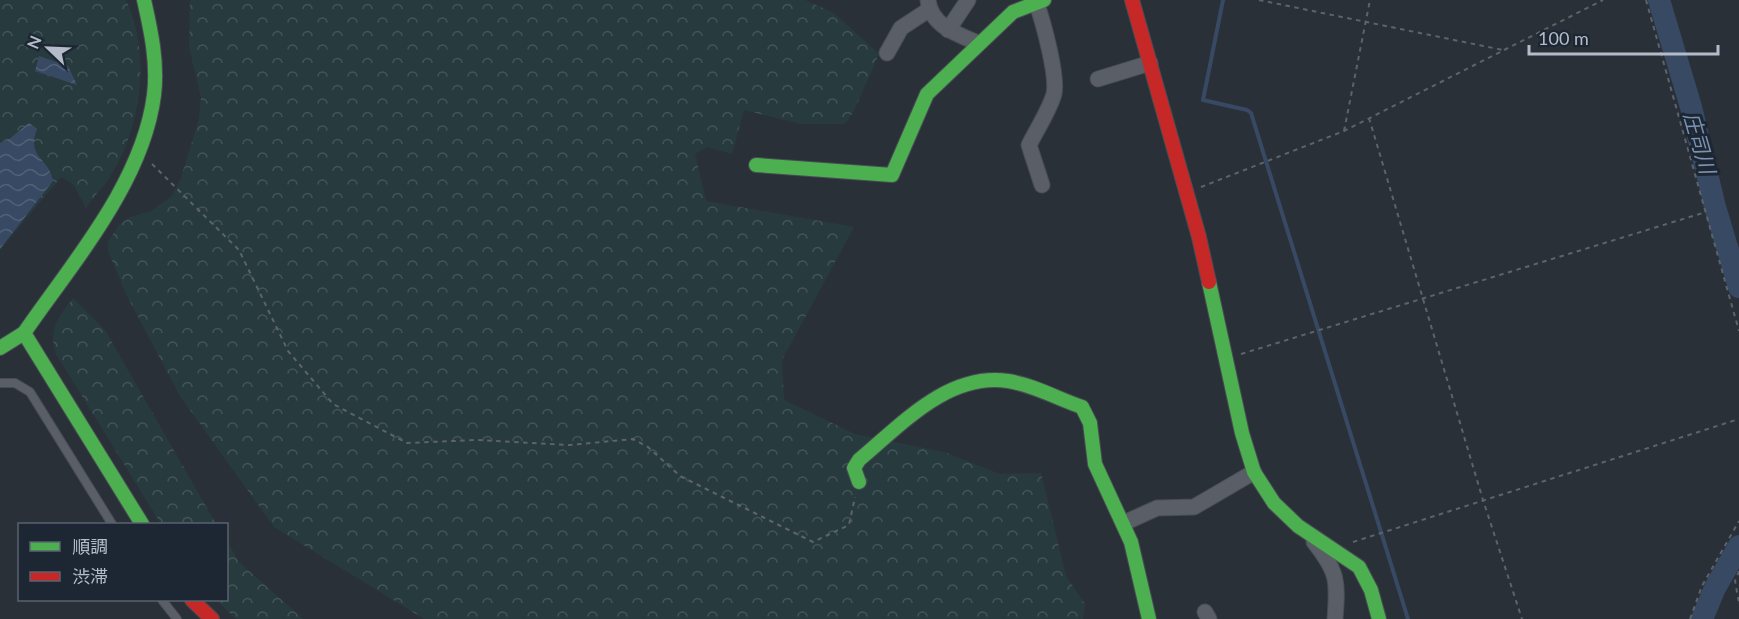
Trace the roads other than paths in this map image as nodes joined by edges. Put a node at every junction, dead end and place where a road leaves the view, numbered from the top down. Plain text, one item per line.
1 (144, 0) edge
2 (968, 0) edge
3 (1132, 0) edge
4 (1040, 1) edge
5 (929, 4) edge
6 (948, 30) junction
7 (978, 43) junction
8 (886, 52) dead end
9 (1150, 63) junction
10 (1098, 79) dead end
11 (756, 165) dead end
12 (1042, 185) dead end
13 (28, 328) junction
14 (0, 348) edge
15 (0, 383) edge
16 (1254, 472) junction
17 (859, 482) road end
18 (111, 523) edge
19 (141, 523) edge
20 (1124, 523) junction
21 (1305, 531) junction
22 (163, 601) edge
23 (193, 601) edge
24 (177, 619) edge
25 (212, 619) edge
26 (1149, 619) edge
27 (1335, 619) edge
28 (1379, 619) edge

1 - 13 street
2 - 6 street
3 - 9 street
4 - 7 street
4 - 12 street
5 - 6 street
5 - 8 street
6 - 7 street
7 - 11 street
9 - 10 street
9 - 16 street
13 - 14 street
13 - 19 street
15 - 18 lane
16 - 20 street
16 - 21 street
17 - 20 street
20 - 26 street
21 - 27 street
21 - 28 street
22 - 24 lane
23 - 25 street

